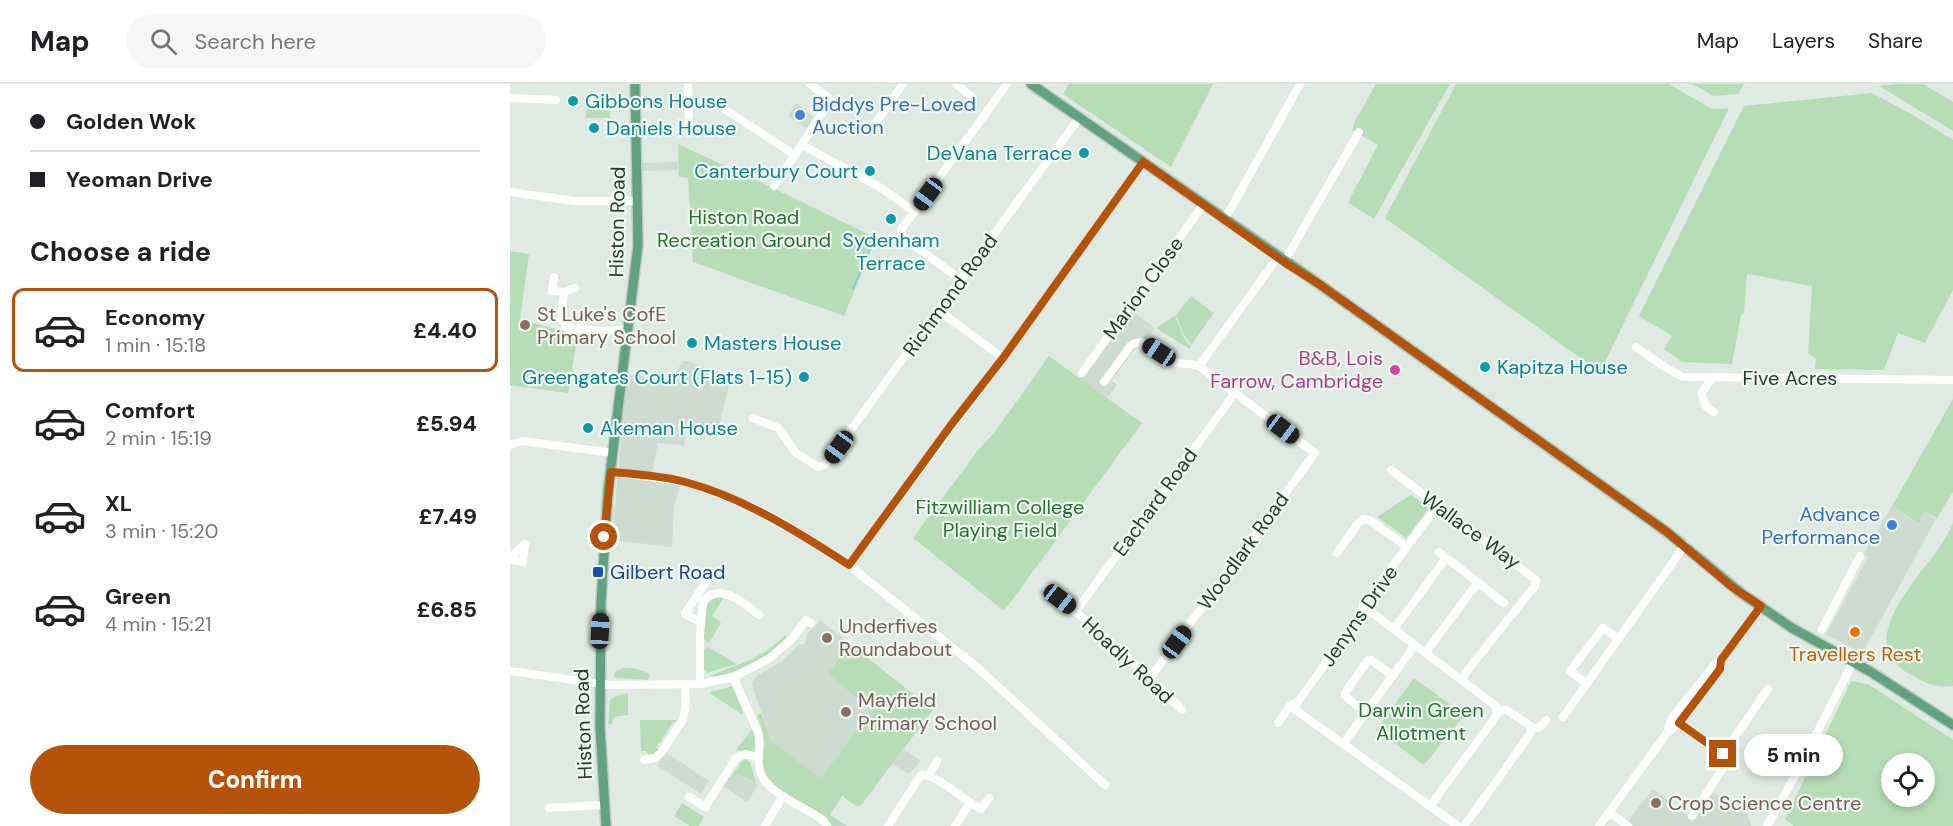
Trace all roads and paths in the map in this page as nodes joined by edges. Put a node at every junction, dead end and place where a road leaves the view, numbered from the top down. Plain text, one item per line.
1 (635, 84) edge
2 (688, 84) edge
3 (810, 84) edge
4 (903, 84) edge
5 (956, 84) edge
6 (1007, 84) edge
7 (1030, 84) edge
8 (1300, 84) edge
9 (970, 96) dead end
10 (510, 98) edge
11 (556, 100) dead end
12 (726, 110) dead end
13 (1079, 118) junction
14 (872, 128) dead end
15 (689, 130) dead end
16 (1359, 132) dead end
17 (802, 146) junction
18 (795, 155) junction
19 (1143, 162) junction
20 (774, 186) dead end
21 (510, 192) edge
22 (637, 201) junction
23 (1204, 204) junction
24 (915, 212) junction
25 (1225, 219) junction
26 (1281, 260) junction
27 (554, 277) dead end
28 (961, 279) junction
29 (575, 288) dead end
30 (564, 292) junction
31 (938, 310) junction
32 (627, 329) junction
33 (1636, 347) dead end
34 (1003, 358) junction
35 (1199, 366) junction
36 (1082, 373) dead end
37 (1712, 378) junction
38 (1953, 380) edge
39 (1104, 382) dead end
40 (1235, 393) junction
41 (1714, 412) dead end
42 (753, 418) dead end
43 (510, 446) edge
44 (613, 453) junction
45 (1392, 470) dead end
46 (611, 472) junction
47 (1437, 506) junction
48 (1685, 545) junction
49 (1407, 547) junction
50 (1439, 552) dead end
51 (1337, 553) dead end
52 (1860, 556) dead end
53 (1446, 558) junction
54 (849, 565) junction
55 (706, 582) dead end
56 (1478, 582) junction
57 (1046, 588) dead end
58 (1504, 603) dead end
59 (1363, 606) junction
60 (1761, 606) junction
61 (1076, 611) junction
62 (759, 615) dead end
63 (700, 622) junction
64 (811, 623) dead end
65 (1394, 629) junction
66 (1822, 629) dead end
67 (1619, 639) junction
68 (1415, 645) junction
69 (1426, 652) junction
70 (1853, 662) junction
71 (510, 671) edge
72 (1393, 676) junction
73 (734, 677) junction
74 (1150, 678) junction
75 (1463, 680) junction
76 (599, 684) junction
77 (700, 684) junction
78 (1587, 684) junction
79 (685, 685) junction
80 (1768, 689) dead end
81 (1290, 706) junction
82 (1182, 710) dead end
83 (1498, 711) junction
84 (1366, 713) junction
85 (1563, 717) dead end
86 (1546, 720) dead end
87 (1676, 721) junction
88 (1278, 723) dead end
89 (1953, 725) edge
90 (1531, 729) junction
91 (1343, 744) junction
92 (1723, 754) junction
93 (757, 758) junction
94 (644, 760) dead end
95 (937, 761) dead end
96 (929, 775) junction
97 (1105, 784) dead end
98 (783, 796) junction
99 (689, 797) dead end
100 (989, 798) dead end
101 (970, 803) junction
102 (604, 805) junction
103 (1430, 806) junction
104 (549, 808) dead end
105 (1610, 813) junction
106 (1692, 816) dead end
107 (606, 826) edge
108 (765, 826) edge
109 (827, 826) edge
110 (888, 826) edge
111 (955, 826) edge
112 (1458, 826) edge
113 (1464, 826) edge
114 (1599, 826) edge
115 (1628, 826) edge
116 (1767, 826) edge

1 - 22 main road, Histon Road
2 - 15 street
3 - 17 street
4 - 14 street
5 - 9 street
6 - 24 street
7 - 13 main road
8 - 25 street
10 - 11 street
12 - 18 street
13 - 19 main road
13 - 28 street, Richmond Road
16 - 26 street
17 - 18 street
17 - 24 street
18 - 20 street
19 - 23 main road
19 - 34 street
21 - 22 street
22 - 32 main road, Histon Road
23 - 25 main road
23 - 36 street, Marion Close
24 - 28 street
25 - 26 main road
26 - 35 street
26 - 48 main road
27 - 30 street
28 - 31 street, Richmond Road
29 - 30 street
30 - 32 street
31 - 34 street
31 - 42 street, Richmond Road
32 - 44 main road, Histon Road
33 - 37 street, Five Acres
34 - 54 street
35 - 39 street
35 - 40 street
37 - 38 street, Five Acres
37 - 41 street
40 - 61 street, Eachard Road
40 - 74 street, Woodlark Road
43 - 44 street
44 - 46 main road, Histon Road
45 - 47 street, Wallace Way
46 - 54 street
46 - 76 main road, Histon Road
47 - 49 street, Jenyns Drive
47 - 75 street, Wallace Way
48 - 60 main road
48 - 67 street
49 - 51 street
49 - 59 street, Jenyns Drive
50 - 53 street
52 - 66 street
53 - 56 street
53 - 65 street
54 - 97 street
55 - 63 street
56 - 58 street
56 - 69 street
57 - 61 street, Hoadly Road
59 - 65 street
59 - 81 street, Jenyns Drive
60 - 70 main road
60 - 87 street
61 - 74 street, Hoadly Road
62 - 63 street
63 - 77 street
64 - 73 street
65 - 68 street
67 - 78 street
67 - 78 street
68 - 69 street
68 - 72 street
69 - 75 street
70 - 89 main road
70 - 116 street
71 - 76 street
72 - 84 street
72 - 84 street
73 - 77 street
73 - 93 street
74 - 82 street, Hoadly Road
75 - 83 street
76 - 79 street
76 - 102 main road, Histon Road
77 - 79 street
78 - 85 street
79 - 94 street
80 - 92 street
81 - 88 street, Jenyns Drive
81 - 91 street
83 - 90 street
83 - 103 street
84 - 91 street
86 - 90 street
87 - 92 street
87 - 105 street
90 - 113 street
91 - 103 street
92 - 106 street
93 - 98 street
93 - 99 street
95 - 96 street
96 - 101 street
96 - 110 street
98 - 108 street
98 - 109 street
100 - 101 street
101 - 111 street
102 - 104 street
102 - 107 main road, Histon Road
103 - 112 street
105 - 114 street
105 - 115 street

